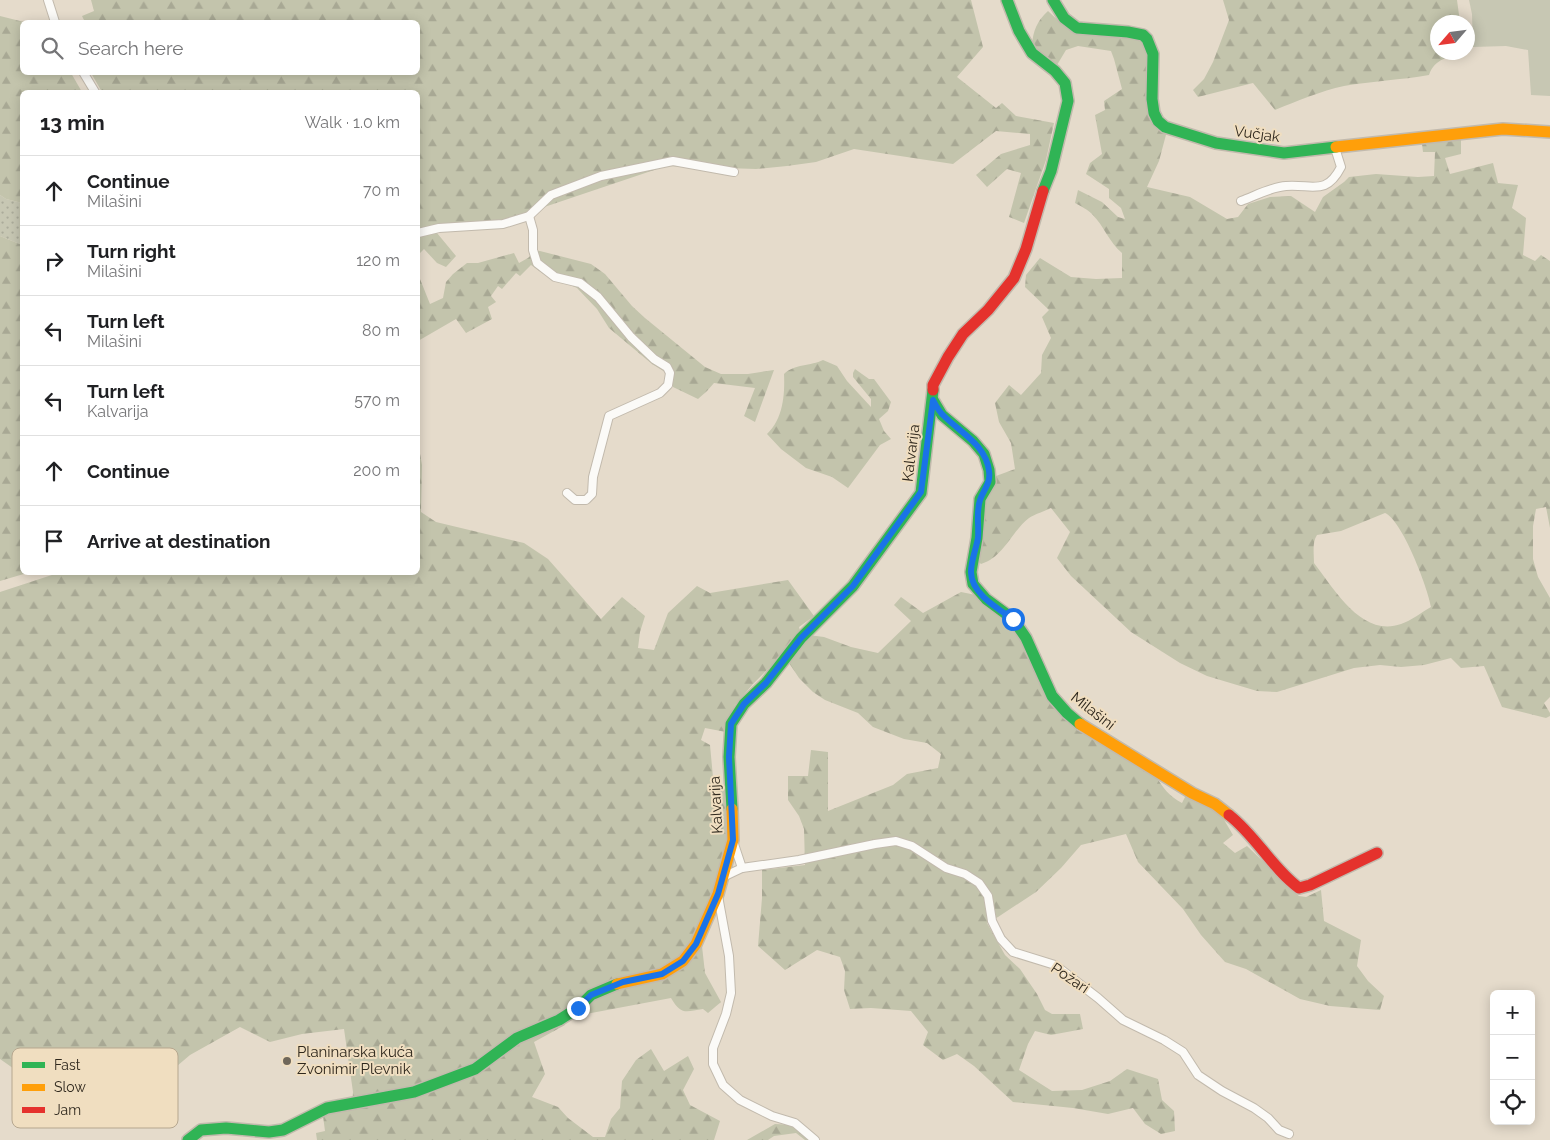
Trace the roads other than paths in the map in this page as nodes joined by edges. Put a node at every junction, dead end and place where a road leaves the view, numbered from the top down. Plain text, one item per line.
1 (48, 0) edge
2 (1008, 0) edge
3 (1053, 0) edge
4 (55, 20) edge
5 (85, 75) edge
6 (94, 90) edge
7 (1550, 132) edge
8 (1335, 148) junction
9 (734, 172) dead end
10 (1241, 201) dead end
11 (529, 216) junction
12 (420, 233) edge
13 (933, 400) junction
14 (567, 493) dead end
15 (733, 840) junction
16 (1377, 853) dead end
17 (742, 868) junction
18 (723, 877) junction
19 (718, 894) junction
20 (1290, 1134) dead end
21 (188, 1140) edge
22 (815, 1140) edge

1 - 4 street
2 - 13 street, Kalvarija
3 - 8 street, Vučjak
5 - 6 street
7 - 8 street, Vučjak
8 - 10 street
9 - 11 street
11 - 12 street
11 - 14 street
13 - 15 street, Kalvarija
13 - 16 street, Milašini
15 - 17 street
15 - 18 street, Kalvarija
17 - 18 street, Požari
17 - 20 street, Požari
18 - 19 street, Kalvarija
19 - 21 street, Kalvarija
19 - 22 street

